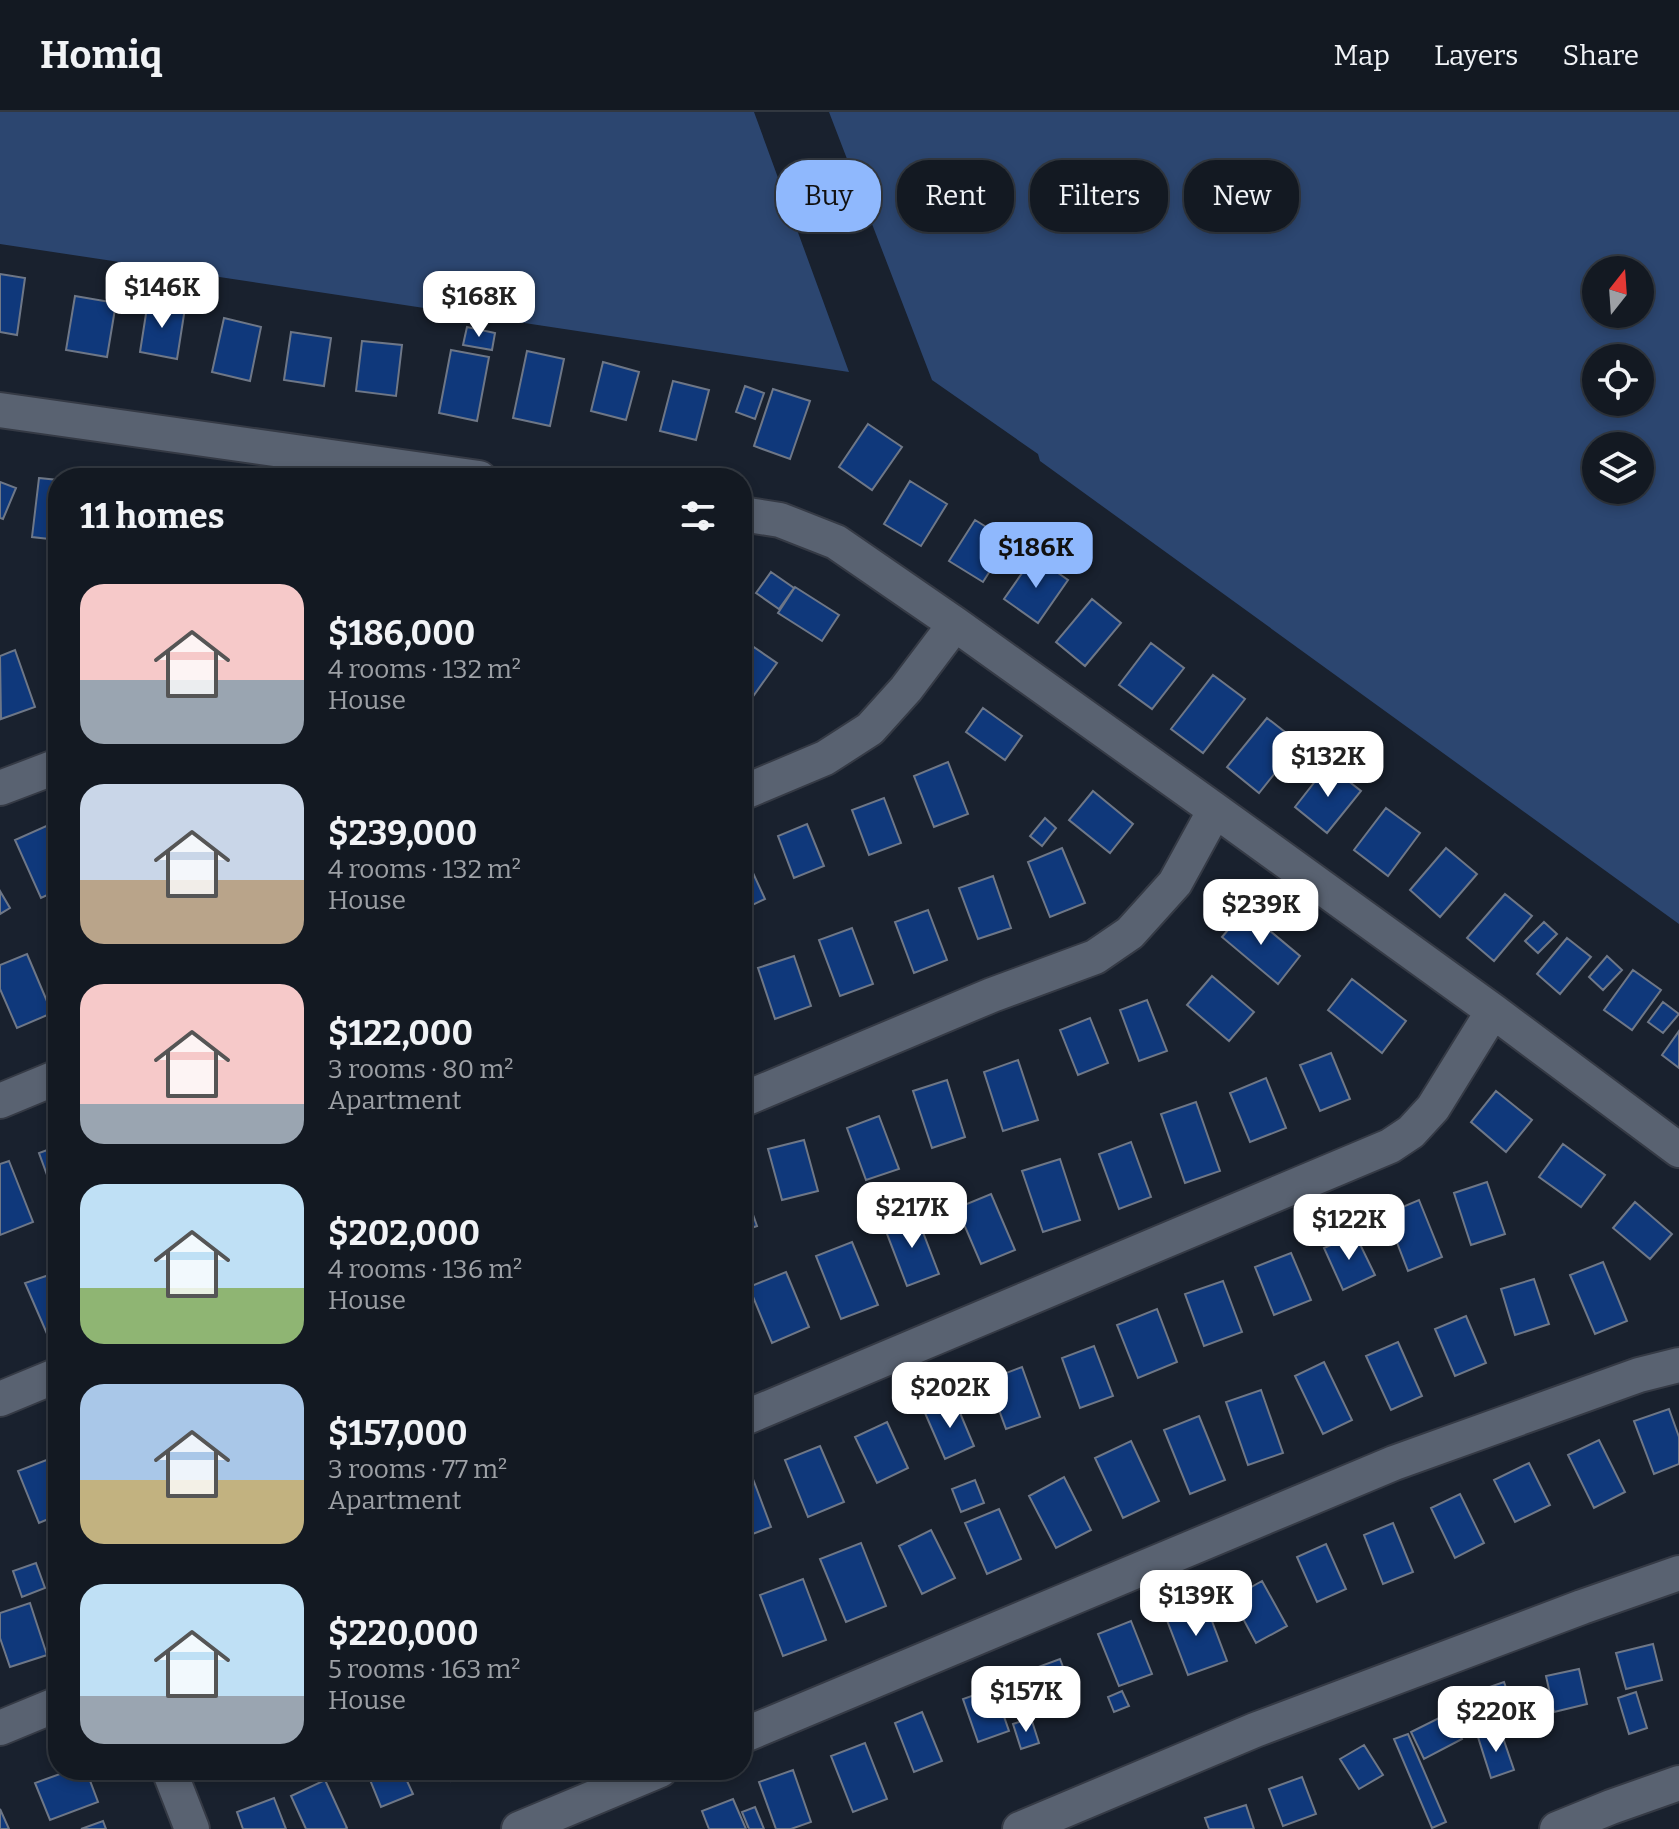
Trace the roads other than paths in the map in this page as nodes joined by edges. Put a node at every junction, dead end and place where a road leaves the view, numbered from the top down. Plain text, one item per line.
1 (0, 410) edge
2 (409, 468) edge
3 (752, 516) edge
4 (955, 624) junction
5 (48, 770) edge
6 (0, 788) edge
7 (752, 789) edge
8 (1215, 810) junction
9 (1493, 1011) junction
10 (48, 1081) edge
11 (752, 1096) edge
12 (0, 1101) edge
13 (1679, 1150) edge
14 (1679, 1365) edge
15 (48, 1377) edge
16 (3, 1387) edge
17 (752, 1415) edge
18 (1679, 1573) edge
19 (48, 1708) edge
20 (0, 1728) edge
21 (752, 1732) edge
22 (173, 1780) edge
23 (636, 1780) edge
24 (1679, 1783) edge
25 (192, 1829) edge
26 (519, 1829) edge
27 (1020, 1829) edge
28 (1557, 1829) edge

1 - 2 street
3 - 4 street
4 - 7 street
4 - 8 street
5 - 6 street
8 - 9 street
8 - 11 street
9 - 13 street
9 - 17 street
10 - 12 street
14 - 21 street
15 - 16 street
18 - 27 street
19 - 20 street
22 - 25 street
23 - 26 street
24 - 28 street

